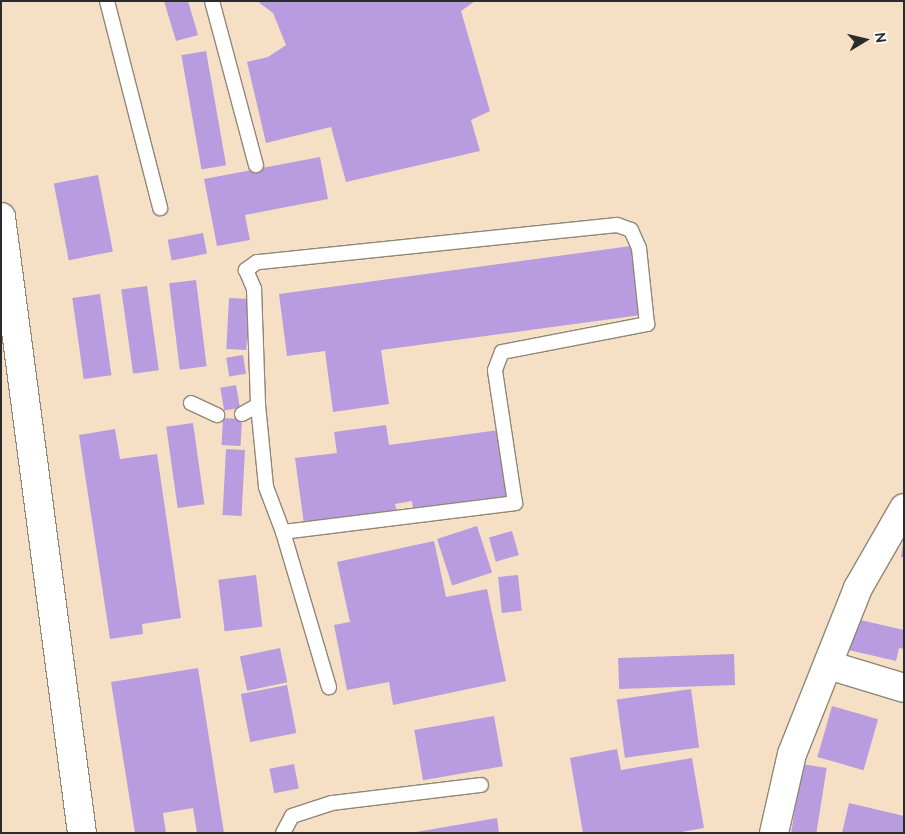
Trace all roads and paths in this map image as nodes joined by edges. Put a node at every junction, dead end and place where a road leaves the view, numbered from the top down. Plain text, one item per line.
1 (107, 1) edge
2 (212, 1) edge
3 (256, 164) dead end
4 (160, 208) dead end
5 (1, 217) edge
6 (191, 403) dead end
7 (258, 405) junction
8 (242, 414) dead end
9 (217, 415) dead end
10 (904, 508) edge
11 (283, 532) junction
12 (828, 665) junction
13 (329, 688) dead end
14 (904, 688) edge
15 (480, 784) dead end
16 (82, 833) edge
17 (283, 833) edge
18 (774, 833) edge

1 - 4 lane
2 - 3 lane
5 - 16 street
6 - 9 lane
7 - 8 lane
7 - 11 lane
7 - 11 lane
10 - 12 street
11 - 13 lane
12 - 14 street
12 - 18 street
15 - 17 lane

